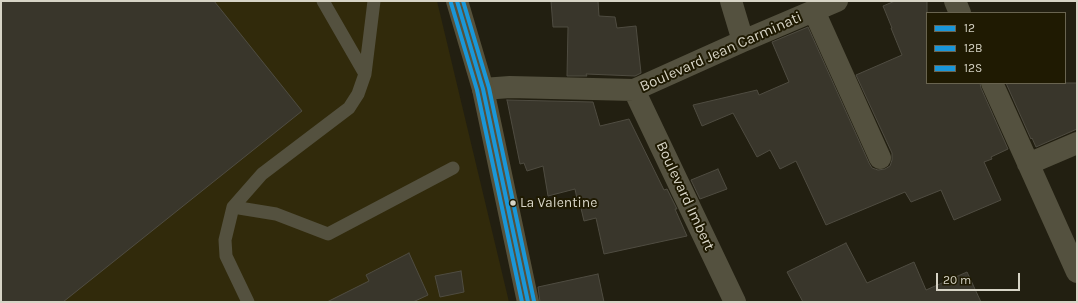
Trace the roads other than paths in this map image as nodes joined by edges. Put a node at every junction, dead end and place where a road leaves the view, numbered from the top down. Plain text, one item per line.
1 (323, 1) edge
2 (374, 1) edge
3 (457, 1) edge
4 (731, 1) edge
5 (837, 1) edge
6 (955, 1) edge
7 (814, 11) junction
8 (960, 12) edge
9 (743, 41) junction
10 (365, 74) junction
11 (992, 84) edge
12 (483, 89) junction
13 (634, 90) junction
14 (1077, 143) edge
15 (880, 158) dead end
16 (1028, 164) junction
17 (453, 168) dead end
18 (233, 207) junction
19 (1077, 272) edge
20 (248, 302) edge
21 (528, 302) edge
22 (735, 302) edge

1 - 10 lane
2 - 10 lane
3 - 12 street
4 - 9 street
5 - 7 street, Boulevard Jean Carminati
6 - 8 street
7 - 9 street, Boulevard Jean Carminati
7 - 15 street
9 - 13 street, Boulevard Jean Carminati
10 - 18 lane
11 - 16 street
12 - 13 street, Boulevard Jean Carminati
12 - 21 street
13 - 22 street, Boulevard Imbert
14 - 16 street
16 - 19 street
17 - 18 lane
18 - 20 lane

